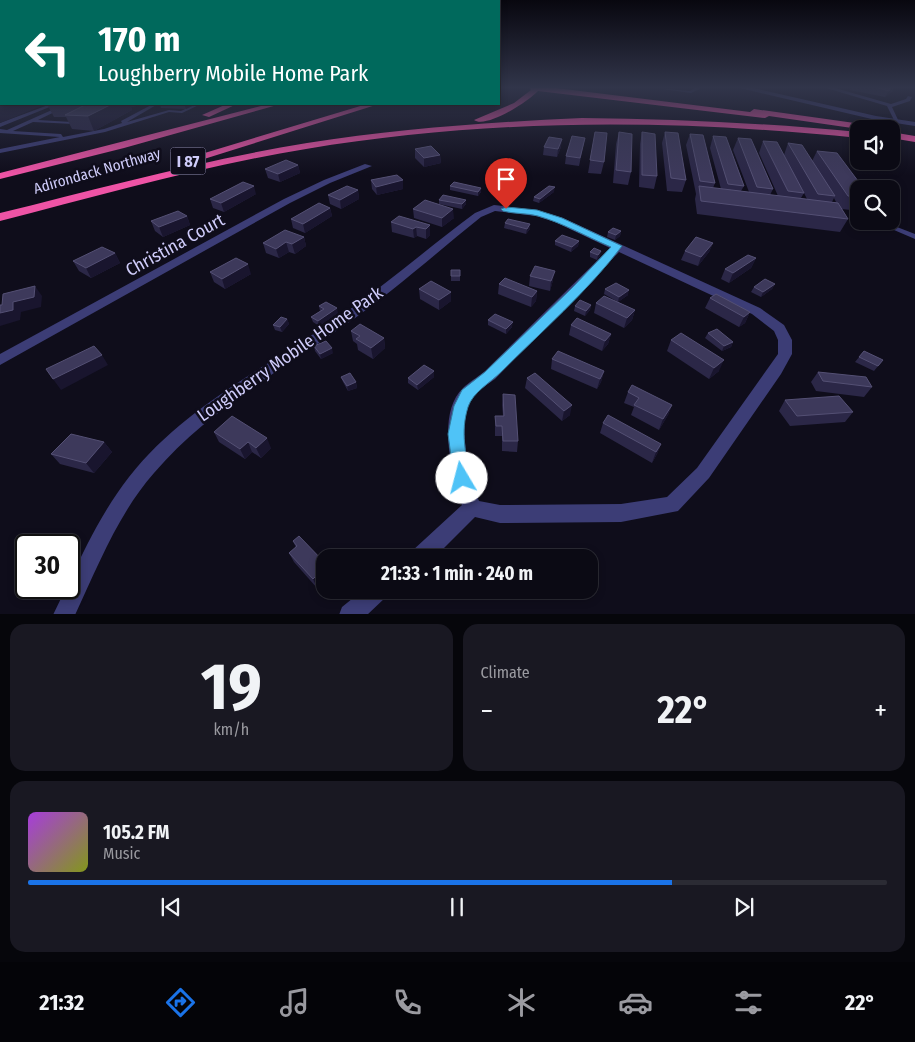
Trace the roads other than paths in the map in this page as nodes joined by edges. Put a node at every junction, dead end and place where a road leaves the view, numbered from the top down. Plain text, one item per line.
1 (22, 117) edge
2 (43, 117) edge
3 (134, 117) edge
4 (150, 117) edge
5 (198, 117) edge
6 (230, 117) edge
7 (334, 117) edge
8 (489, 117) edge
9 (763, 117) edge
10 (793, 117) edge
11 (873, 117) edge
12 (888, 120) edge
13 (34, 121) junction
14 (900, 122) edge
15 (72, 123) edge
16 (915, 124) edge
17 (0, 125) edge
18 (850, 125) edge
19 (116, 127) junction
20 (447, 128) junction
21 (850, 129) edge
22 (0, 131) edge
23 (7, 131) junction
24 (900, 132) edge
25 (850, 134) edge
26 (915, 135) edge
27 (71, 136) junction
28 (900, 137) edge
29 (900, 140) edge
30 (915, 141) edge
31 (0, 151) edge
32 (368, 166) dead end
33 (0, 175) edge
34 (0, 216) edge
35 (898, 230) edge
36 (915, 237) edge
37 (618, 246) junction
38 (0, 360) edge
39 (472, 508) junction
40 (429, 549) edge
41 (368, 599) edge
42 (64, 614) edge
43 (350, 614) edge

1 - 17 lane
2 - 13 lane
3 - 19 lane
4 - 19 lane
5 - 33 highway
6 - 33 highway, Adirondack Northway / I 87
7 - 34 highway, Adirondack Northway / I 87
8 - 20 highway
9 - 21 highway
10 - 18 highway
11 - 12 street
13 - 15 lane
13 - 23 lane
14 - 16 street
19 - 27 lane
20 - 25 highway
20 - 34 highway
22 - 23 lane
23 - 27 lane
24 - 26 highway
27 - 31 lane
28 - 30 highway
29 - 30 highway
32 - 38 street, Christina Court
35 - 36 lane
37 - 39 street
37 - 39 street, Loughberry Mobile Home Park
37 - 42 street, Loughberry Mobile Home Park
39 - 40 street
41 - 43 street

